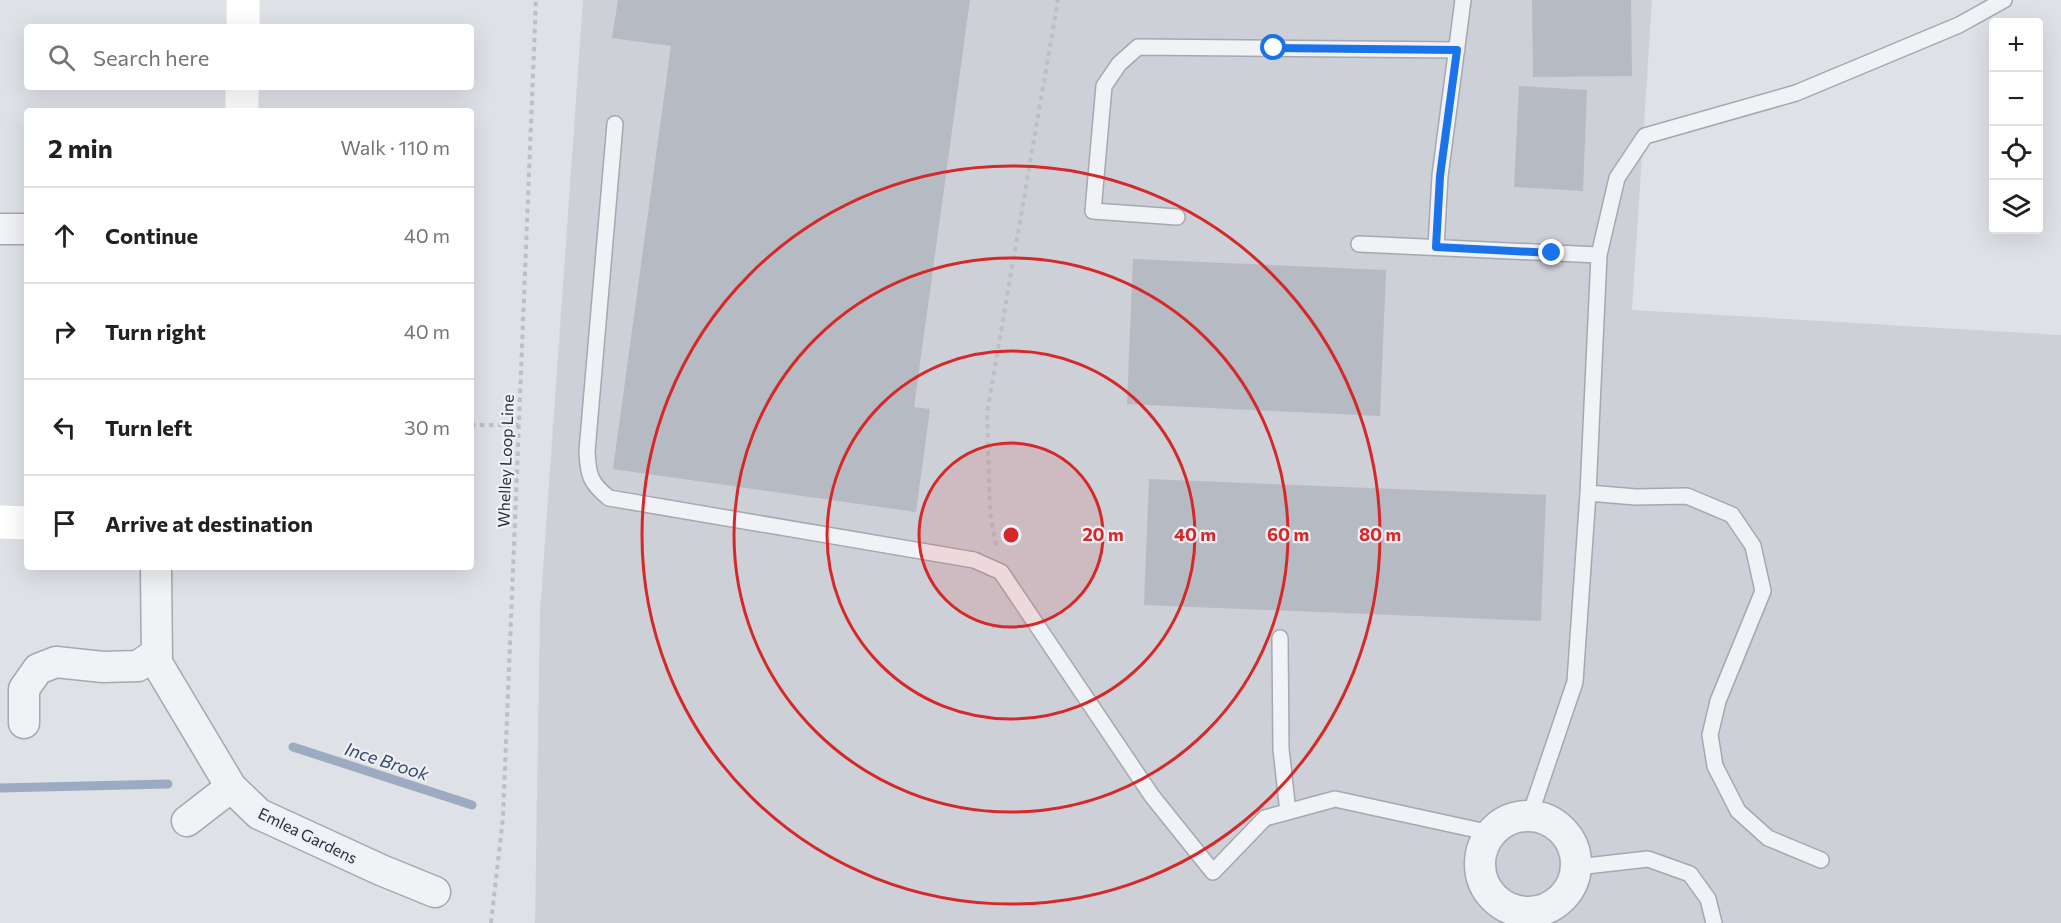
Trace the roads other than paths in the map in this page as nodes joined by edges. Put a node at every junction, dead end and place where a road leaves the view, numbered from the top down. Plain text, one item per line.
1 (243, 0) edge
2 (1463, 0) edge
3 (2004, 0) edge
4 (243, 24) edge
5 (1457, 50) junction
6 (242, 90) edge
7 (242, 108) edge
8 (615, 124) dead end
9 (1177, 217) dead end
10 (0, 229) edge
11 (24, 230) edge
12 (1359, 244) dead end
13 (1436, 247) junction
14 (1599, 255) junction
15 (1588, 493) junction
16 (0, 522) edge
17 (24, 523) edge
18 (156, 570) edge
19 (1280, 638) dead end
20 (157, 653) junction
21 (24, 723) dead end
22 (231, 787) junction
23 (1288, 812) junction
24 (1530, 815) junction
25 (187, 821) dead end
26 (1491, 833) junction
27 (1821, 860) dead end
28 (1577, 867) junction
29 (435, 892) dead end
30 (1525, 918) edge
31 (1714, 923) edge

1 - 4 street
2 - 5 lane
3 - 14 lane
5 - 9 lane
5 - 13 lane
6 - 7 street
8 - 23 lane
10 - 11 street
12 - 13 lane
13 - 14 lane
14 - 15 lane
15 - 24 lane
15 - 27 lane
16 - 17 street
18 - 20 street, Emlea Gardens
19 - 23 lane
20 - 21 street
20 - 22 street, Emlea Gardens
22 - 25 street
22 - 29 street, Emlea Gardens
23 - 26 lane
24 - 26 street
24 - 28 street
26 - 30 street
28 - 30 street
28 - 31 lane

